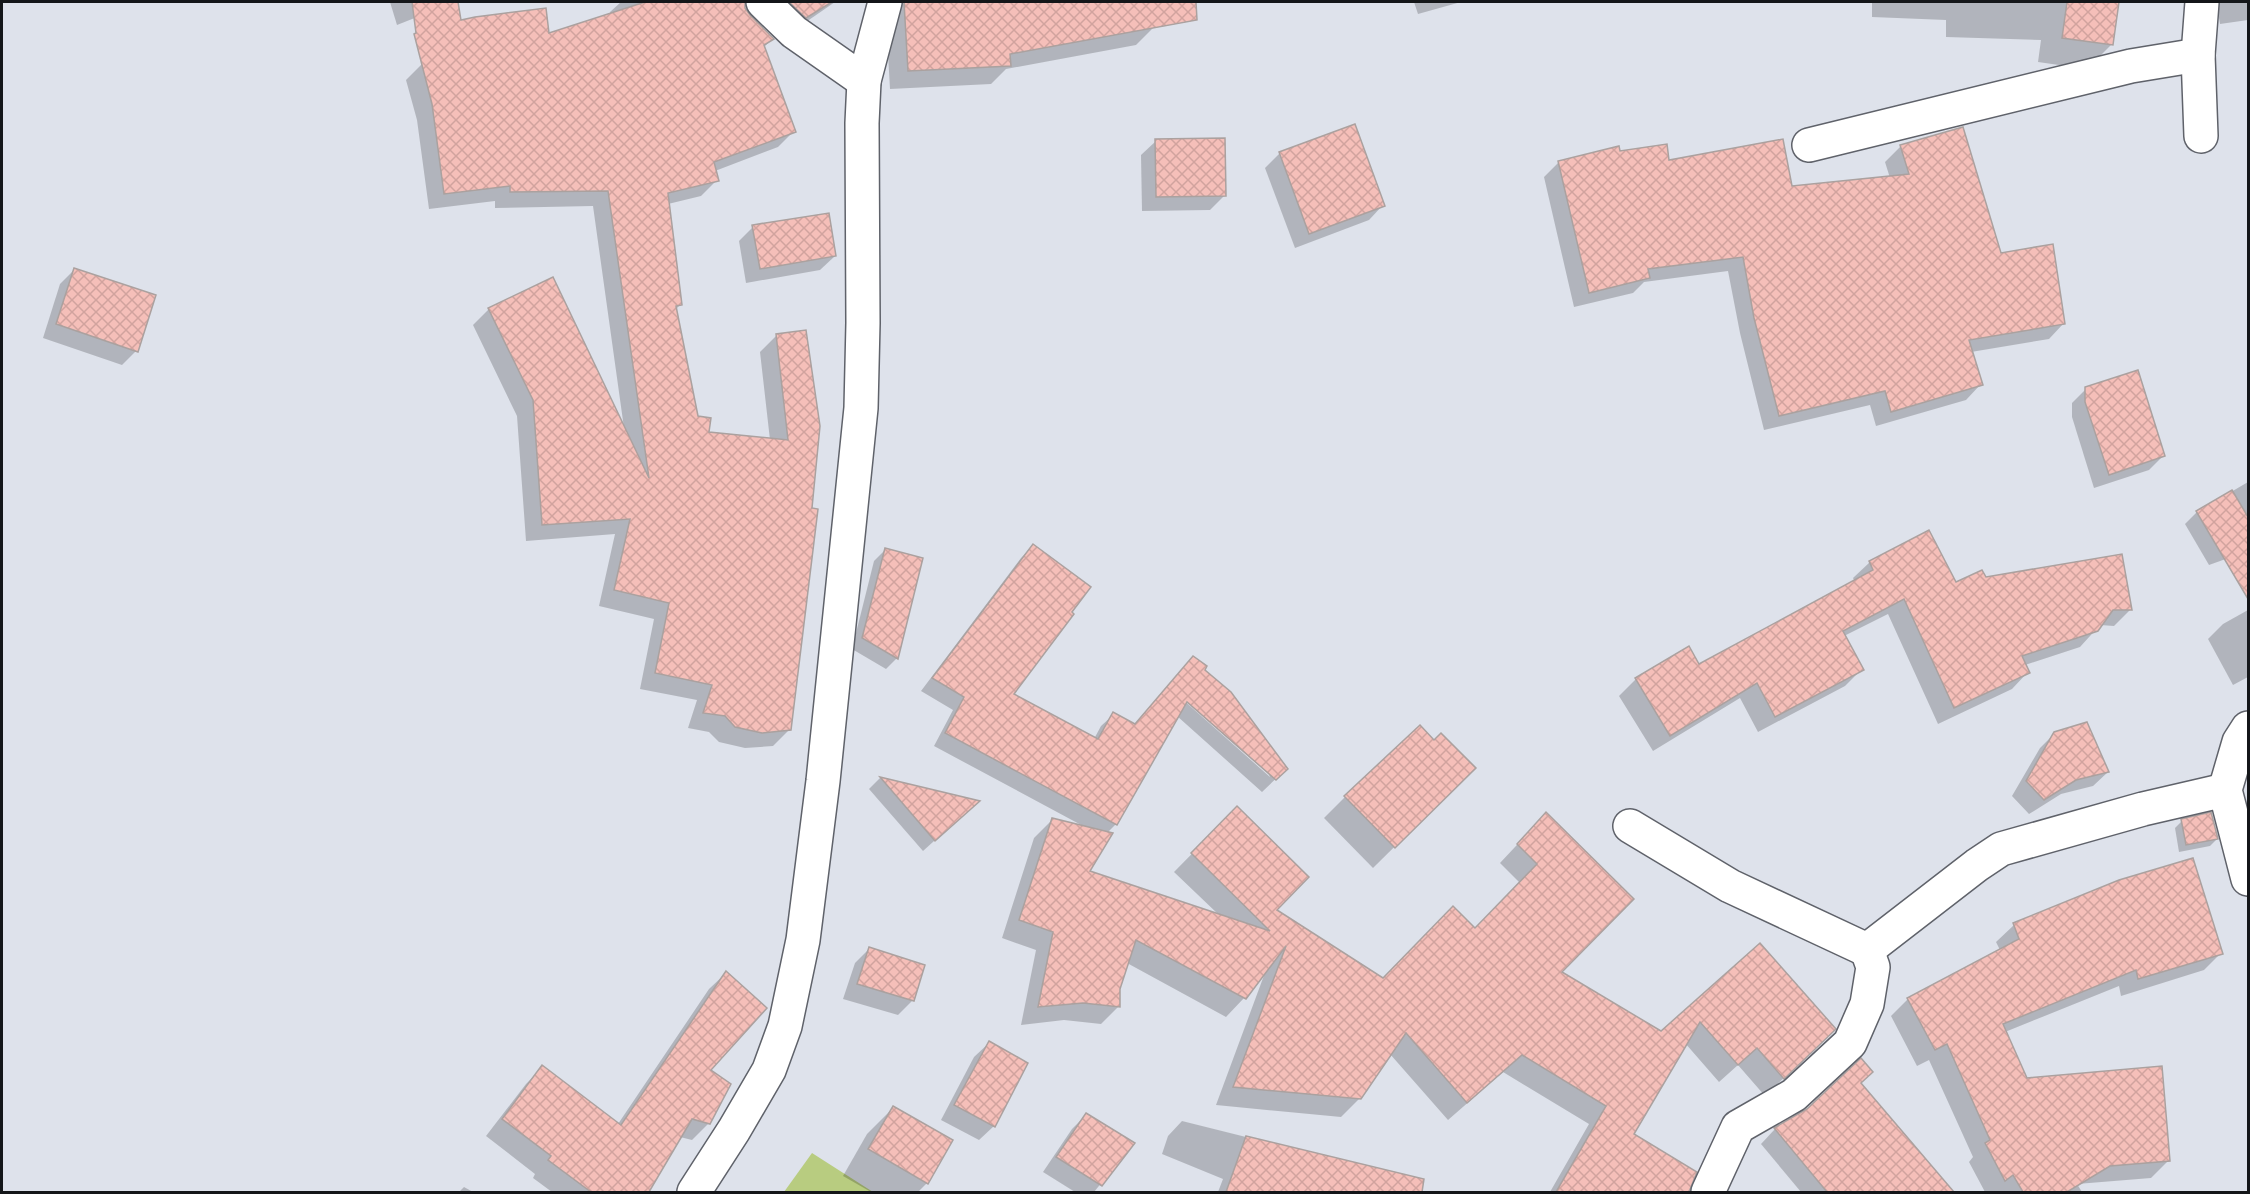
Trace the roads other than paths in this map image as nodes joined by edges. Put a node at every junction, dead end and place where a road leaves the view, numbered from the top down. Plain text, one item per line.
1 (763, 2) edge
2 (885, 2) edge
3 (2202, 2) edge
4 (2198, 55) junction
5 (864, 81) junction
6 (2201, 136) dead end
7 (1809, 145) dead end
8 (2248, 728) edge
9 (2225, 790) junction
10 (1630, 826) dead end
11 (2248, 879) edge
12 (1867, 950) junction
13 (694, 1192) edge
14 (1708, 1192) edge

1 - 5 street
2 - 5 street
3 - 4 street
4 - 6 street
4 - 7 street
5 - 13 street
8 - 9 street
9 - 11 street
9 - 12 street
10 - 12 street
12 - 14 street

